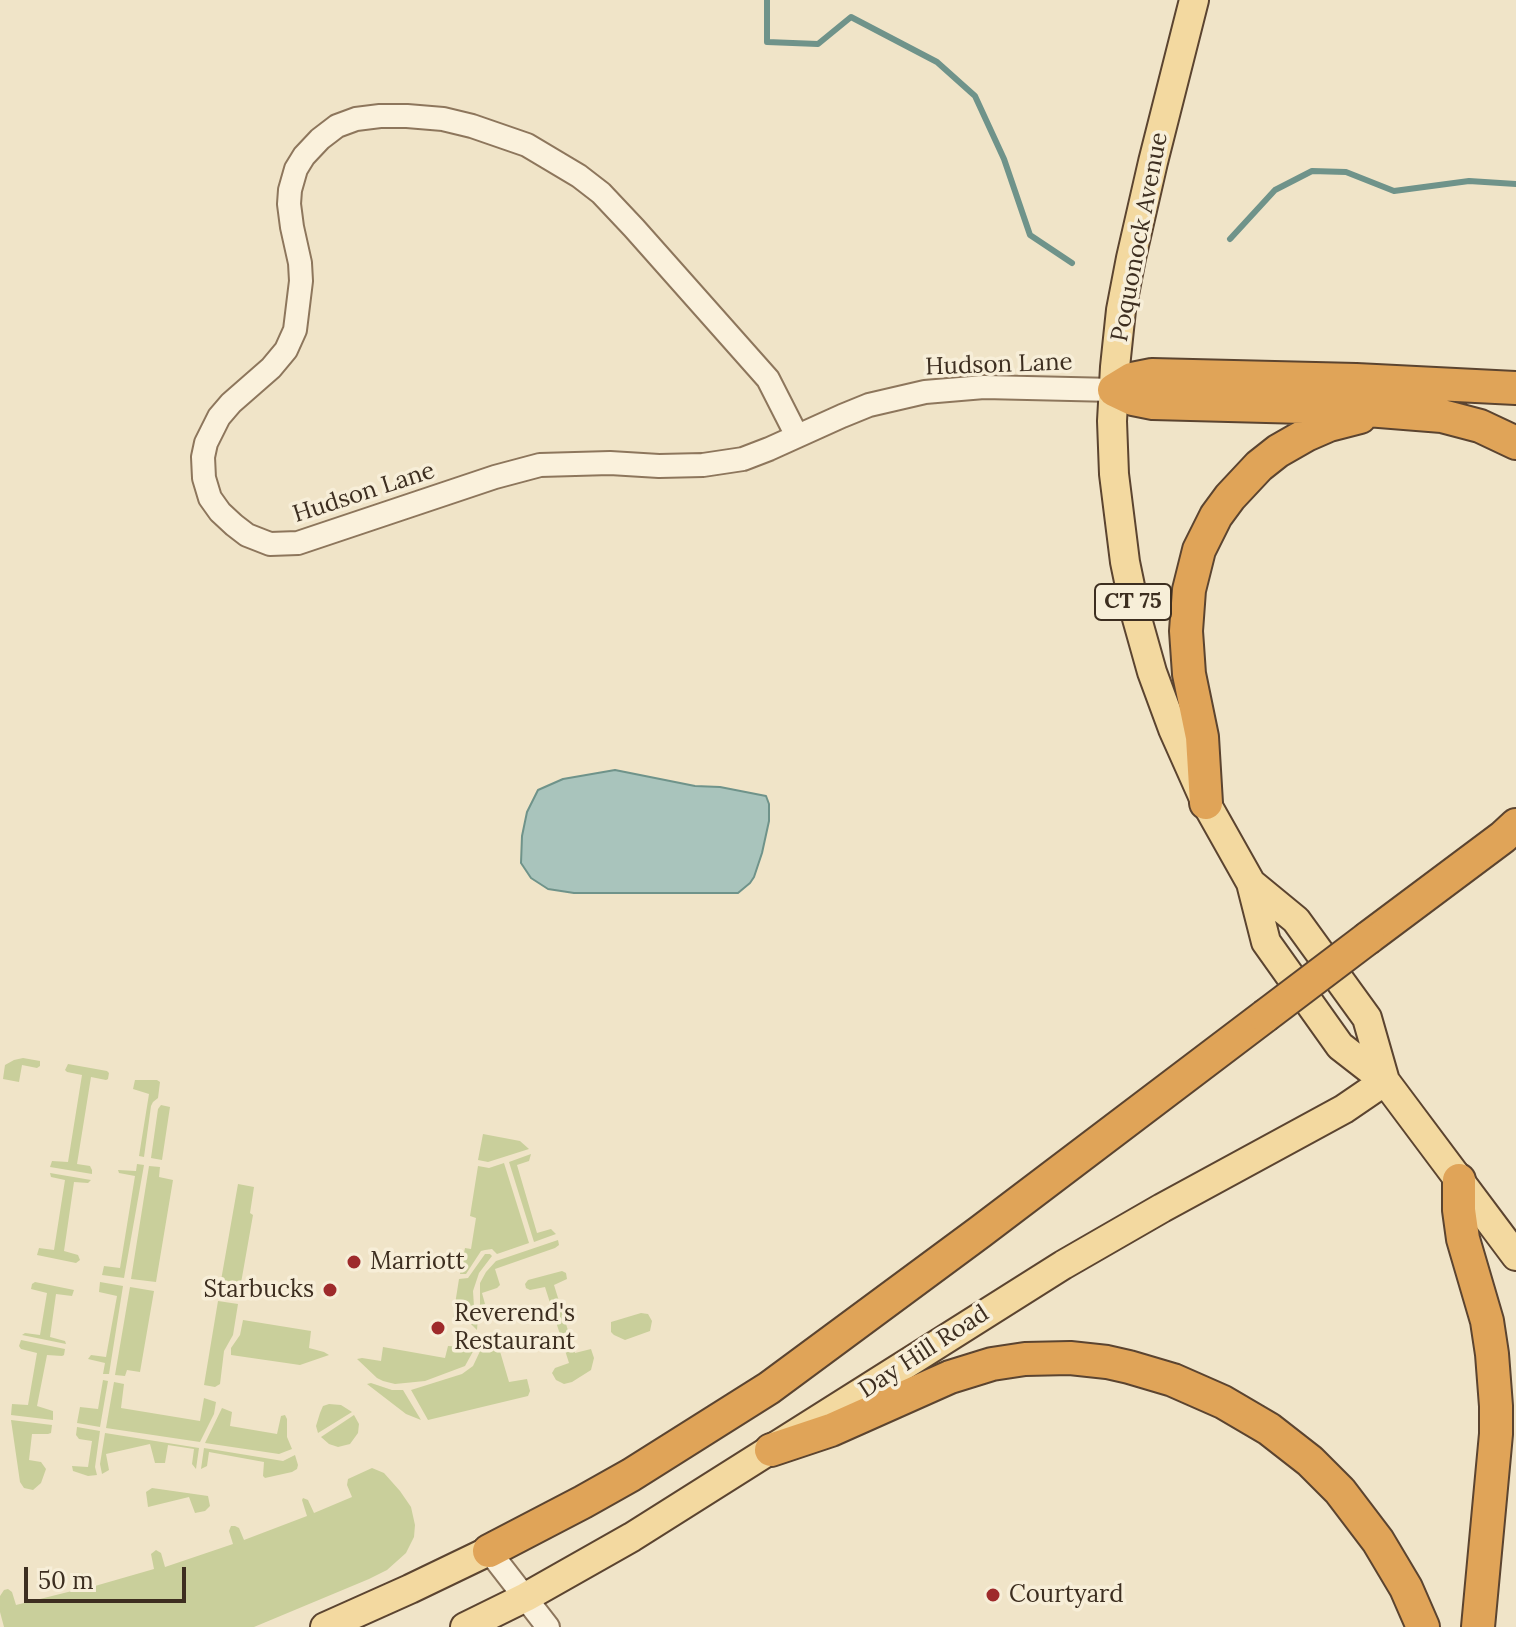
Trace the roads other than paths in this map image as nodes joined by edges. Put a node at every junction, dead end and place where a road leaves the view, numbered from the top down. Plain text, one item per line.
1 (1194, 0) edge
2 (1516, 388) edge
3 (1114, 390) junction
4 (1405, 413) junction
5 (797, 436) junction
6 (1516, 443) edge
7 (1206, 803) junction
8 (1512, 831) edge
9 (1251, 883) junction
10 (1385, 1081) junction
11 (1459, 1180) junction
12 (1516, 1256) edge
13 (1516, 1384) edge
14 (1496, 1434) junction
15 (771, 1450) junction
16 (489, 1551) junction
17 (526, 1597) junction
18 (325, 1627) edge
19 (465, 1627) edge
20 (548, 1627) edge
21 (1423, 1627) edge
22 (1478, 1627) edge

1 - 3 main road, Poquonock Avenue / CT 75
2 - 3 highway
3 - 4 highway
3 - 5 street, Hudson Lane
3 - 7 main road, Poquonock Avenue / CT 75
4 - 6 highway
4 - 7 highway
5 - 5 street, Hudson Lane
7 - 9 main road, Poquonock Avenue / CT 75
8 - 16 highway, bridge
9 - 10 main road, Poquonock Avenue / CT 75
9 - 10 main road, Poquonock Avenue / CT 75
10 - 11 main road, Poquonock Avenue / CT 75
10 - 15 main road, Day Hill Road
11 - 12 main road, Poquonock Avenue / CT 75
11 - 14 highway
13 - 14 highway
14 - 22 highway
15 - 17 main road, Day Hill Road
15 - 21 highway
16 - 17 street
16 - 18 main road
17 - 19 main road, Day Hill Road
17 - 20 street

